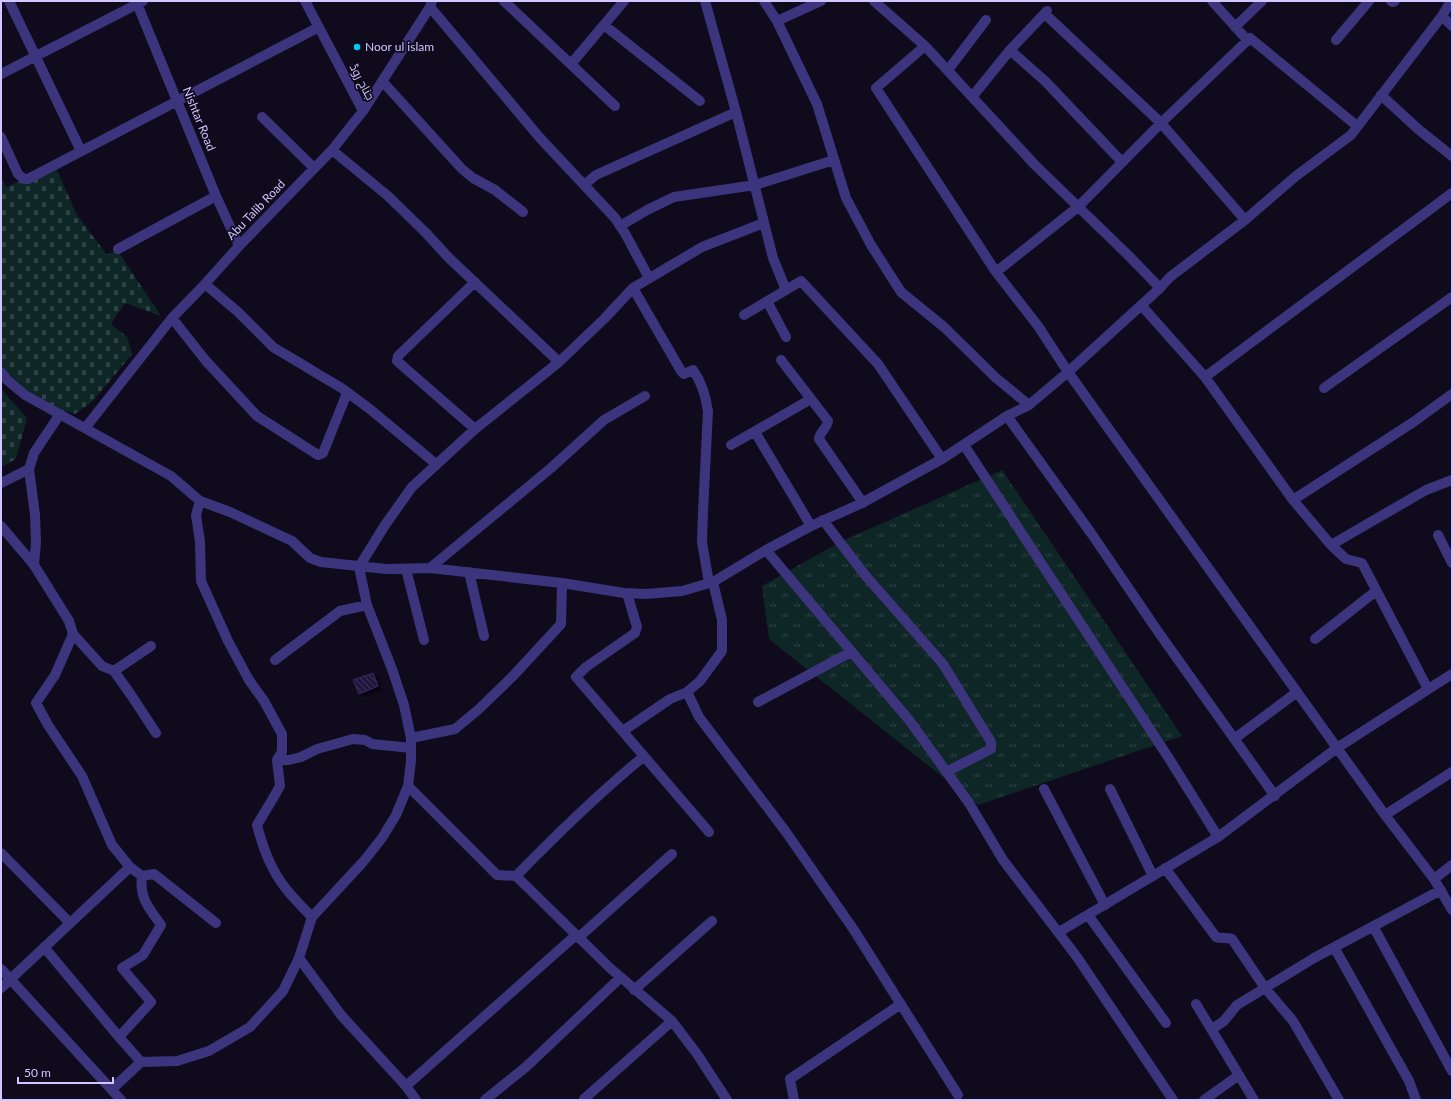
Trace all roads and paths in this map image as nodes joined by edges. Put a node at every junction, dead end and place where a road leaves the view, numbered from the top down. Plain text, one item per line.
1 (10, 1) edge
2 (306, 1) edge
3 (504, 1) edge
4 (624, 1) edge
5 (705, 1) edge
6 (764, 1) edge
7 (821, 1) edge
8 (874, 1) edge
9 (1212, 1) edge
10 (1262, 1) edge
11 (1369, 1) edge
12 (1391, 1) edge
13 (1395, 1) edge
14 (1451, 1) edge
15 (139, 2) edge
16 (431, 4) edge
17 (1442, 16) junction
18 (986, 20) dead end
19 (777, 21) junction
20 (604, 25) junction
21 (1452, 26) edge
22 (319, 27) junction
23 (1235, 27) junction
24 (1336, 40) dead end
25 (1248, 41) junction
26 (925, 46) junction
27 (1010, 50) junction
28 (36, 57) junction
29 (571, 64) junction
30 (948, 70) junction
31 (1, 74) edge
32 (383, 82) junction
33 (1382, 95) junction
34 (972, 97) junction
35 (700, 101) dead end
36 (178, 102) junction
37 (615, 106) dead end
38 (363, 111) junction
39 (736, 112) junction
40 (262, 116) dead end
41 (1161, 123) junction
42 (1357, 126) junction
43 (1, 137) edge
44 (332, 150) junction
45 (81, 151) junction
46 (1452, 156) edge
47 (834, 160) junction
48 (1122, 162) junction
49 (314, 168) junction
50 (584, 185) junction
51 (755, 185) junction
52 (1452, 193) edge
53 (216, 196) junction
54 (1078, 207) junction
55 (523, 212) dead end
56 (1245, 220) junction
57 (764, 223) junction
58 (620, 226) junction
59 (239, 246) junction
60 (118, 248) dead end
61 (996, 272) junction
62 (649, 278) junction
63 (475, 282) junction
64 (205, 284) junction
65 (633, 288) junction
66 (1160, 288) junction
67 (786, 290) junction
68 (1452, 297) edge
69 (767, 301) junction
70 (1141, 305) junction
71 (744, 315) dead end
72 (172, 318) junction
73 (786, 337) dead end
74 (781, 360) dead end
75 (559, 362) junction
76 (1, 372) edge
77 (1068, 372) junction
78 (1205, 377) junction
79 (1324, 388) dead end
80 (347, 393) junction
81 (1452, 394) edge
82 (645, 396) dead end
83 (811, 399) junction
84 (1029, 405) junction
85 (60, 414) junction
86 (1008, 416) junction
87 (86, 427) junction
88 (475, 429) junction
89 (755, 432) junction
90 (732, 445) dead end
91 (964, 445) junction
92 (942, 459) junction
93 (436, 464) junction
94 (29, 469) junction
95 (1452, 480) edge
96 (1, 483) edge
97 (1293, 500) junction
98 (200, 501) junction
99 (863, 503) junction
100 (823, 520) junction
101 (1, 526) edge
102 (811, 526) junction
103 (1438, 535) dead end
104 (1331, 545) junction
105 (766, 550) junction
106 (1452, 563) edge
107 (34, 566) junction
108 (359, 567) junction
109 (430, 568) junction
110 (406, 569) junction
111 (470, 572) junction
112 (711, 582) junction
113 (562, 583) junction
114 (1376, 591) junction
115 (626, 593) junction
116 (367, 605) junction
117 (73, 634) junction
118 (484, 636) dead end
119 (1315, 639) dead end
120 (424, 640) dead end
121 (151, 646) dead end
122 (851, 652) junction
123 (275, 660) dead end
124 (114, 672) junction
125 (1452, 674) edge
126 (1428, 689) junction
127 (688, 692) junction
128 (1297, 692) junction
129 (758, 702) dead end
130 (623, 731) junction
131 (156, 733) dead end
132 (1234, 739) junction
133 (411, 743) junction
134 (1337, 748) junction
135 (643, 757) junction
136 (277, 760) junction
137 (946, 772) junction
138 (1452, 772) edge
139 (408, 786) junction
140 (1044, 789) dead end
141 (1110, 789) dead end
142 (1274, 796) junction
143 (1385, 815) junction
144 (709, 832) dead end
145 (1218, 837) junction
146 (1, 853) edge
147 (672, 854) dead end
148 (1452, 865) edge
149 (130, 868) junction
150 (1165, 868) junction
151 (142, 876) junction
152 (516, 876) junction
153 (1153, 876) junction
154 (1434, 879) junction
155 (1441, 890) junction
156 (1104, 905) junction
157 (1452, 910) edge
158 (1088, 915) junction
159 (312, 917) junction
160 (712, 921) dead end
161 (70, 923) junction
162 (216, 923) dead end
163 (1373, 926) junction
164 (1059, 932) junction
165 (577, 936) junction
166 (44, 947) junction
167 (1334, 947) junction
168 (299, 958) junction
169 (1, 969) edge
170 (620, 978) junction
171 (10, 979) junction
172 (1, 988) edge
173 (1264, 988) junction
174 (634, 990) junction
175 (901, 1004) junction
176 (1196, 1004) dead end
177 (672, 1021) junction
178 (1166, 1023) dead end
179 (1212, 1029) junction
180 (119, 1038) junction
181 (141, 1062) junction
182 (1452, 1071) edge
183 (1239, 1075) junction
184 (406, 1086) junction
185 (112, 1089) junction
186 (958, 1095) dead end
187 (584, 1099) dead end
188 (121, 1100) edge
189 (416, 1100) edge
190 (485, 1100) edge
191 (727, 1100) edge
192 (794, 1100) edge
193 (1173, 1100) edge
194 (1204, 1100) edge
195 (1254, 1100) edge
196 (1339, 1100) edge
197 (1416, 1100) edge

1 - 28 street
2 - 22 street, جناح روڈ
3 - 29 street
4 - 20 street
5 - 39 street
6 - 19 street
7 - 19 street
8 - 26 street
9 - 23 street
10 - 23 street
11 - 24 street
12 - 13 street
14 - 17 street
15 - 28 street
15 - 36 street, Nishtar Road
16 - 32 street, Abu Talib Road
16 - 50 street
17 - 21 street
17 - 33 street
18 - 30 street
19 - 47 street
20 - 29 street
20 - 35 street
22 - 36 street
22 - 38 street, جناح روڈ
23 - 25 street
25 - 41 street
25 - 42 street
26 - 30 street
26 - 61 street
27 - 34 street
27 - 41 street
27 - 48 street
28 - 31 street
28 - 45 street
29 - 37 street
30 - 34 street
32 - 38 street, Abu Talib Road
32 - 55 street
33 - 42 street
33 - 46 street
34 - 54 street
36 - 45 street
36 - 53 street, Nishtar Road
38 - 44 street, Abu Talib Road
39 - 50 street
39 - 51 street
40 - 49 street
41 - 48 street
41 - 56 street
42 - 56 street
43 - 45 street
44 - 49 street, Abu Talib Road
44 - 63 street
47 - 51 street
47 - 84 street
48 - 54 street
49 - 59 street, Abu Talib Road
50 - 58 street
51 - 57 street
51 - 58 street
52 - 78 street
53 - 59 street, Nishtar Road
53 - 60 street
54 - 61 street
54 - 66 street
56 - 66 street
57 - 62 street
57 - 67 street
58 - 62 street
59 - 64 street, Abu Talib Road
61 - 77 street
62 - 65 street
63 - 75 street
63 - 88 street
64 - 72 street, Abu Talib Road
64 - 80 street
65 - 75 street
65 - 112 street
66 - 70 street
67 - 69 street
67 - 92 street
68 - 79 street
69 - 71 street
69 - 73 street
70 - 77 street
70 - 78 street
72 - 80 street
72 - 87 street, Abu Talib Road
74 - 83 street
75 - 88 street
76 - 85 street
77 - 84 street
77 - 128 street
78 - 97 street
80 - 93 street
81 - 97 street
82 - 109 street
83 - 89 street
83 - 99 street
84 - 86 street
85 - 87 street
85 - 94 street
86 - 91 street
86 - 132 street
87 - 98 street
88 - 93 street
89 - 90 street
89 - 102 street
91 - 92 street
91 - 145 street
92 - 99 street
93 - 108 street
94 - 96 street
94 - 107 street
95 - 104 street
97 - 104 street
98 - 108 street
98 - 136 street
99 - 100 street
100 - 102 street
100 - 137 street
101 - 107 street
102 - 105 street
103 - 106 street
104 - 114 street
105 - 112 street
105 - 122 street
107 - 117 street
108 - 110 street
108 - 116 street
109 - 110 street
109 - 111 street
110 - 120 street
111 - 113 street
111 - 118 street
112 - 115 street
112 - 127 street
113 - 115 street
113 - 133 street
114 - 119 street
114 - 126 street
115 - 130 street
116 - 123 street
116 - 133 street
117 - 124 street
117 - 149 street
121 - 124 street
122 - 129 street
122 - 137 street
124 - 131 street
125 - 126 street
126 - 134 street
127 - 130 street
127 - 175 street
128 - 132 street
128 - 134 street
130 - 135 street
132 - 142 street
133 - 136 street
133 - 139 street
134 - 142 street
134 - 143 street
135 - 144 street
135 - 152 street
136 - 159 street
137 - 164 street
138 - 143 street
139 - 152 street
139 - 159 street
140 - 156 street
141 - 153 street
142 - 145 street
143 - 154 street
145 - 150 street
146 - 161 street
147 - 165 street
148 - 154 street
149 - 151 street
149 - 161 street
150 - 153 street
150 - 173 street
151 - 162 street
151 - 180 street
152 - 165 street
153 - 156 street
154 - 155 street
155 - 157 street
155 - 163 street
156 - 158 street
158 - 164 street
158 - 178 street
159 - 168 street
160 - 174 street
161 - 166 street
163 - 167 street
163 - 182 street
164 - 193 street
165 - 170 street
165 - 184 street
166 - 171 street
166 - 180 street
167 - 173 street
167 - 197 street
168 - 181 street
168 - 184 street
169 - 171 street
170 - 174 street
170 - 190 street
171 - 172 street
171 - 185 street
173 - 179 street
173 - 196 street
174 - 177 street
175 - 186 street
175 - 192 street
176 - 179 street
177 - 187 street
177 - 191 street
179 - 183 street
180 - 181 street
181 - 185 street
183 - 194 street
183 - 195 street
184 - 189 street
185 - 188 street

